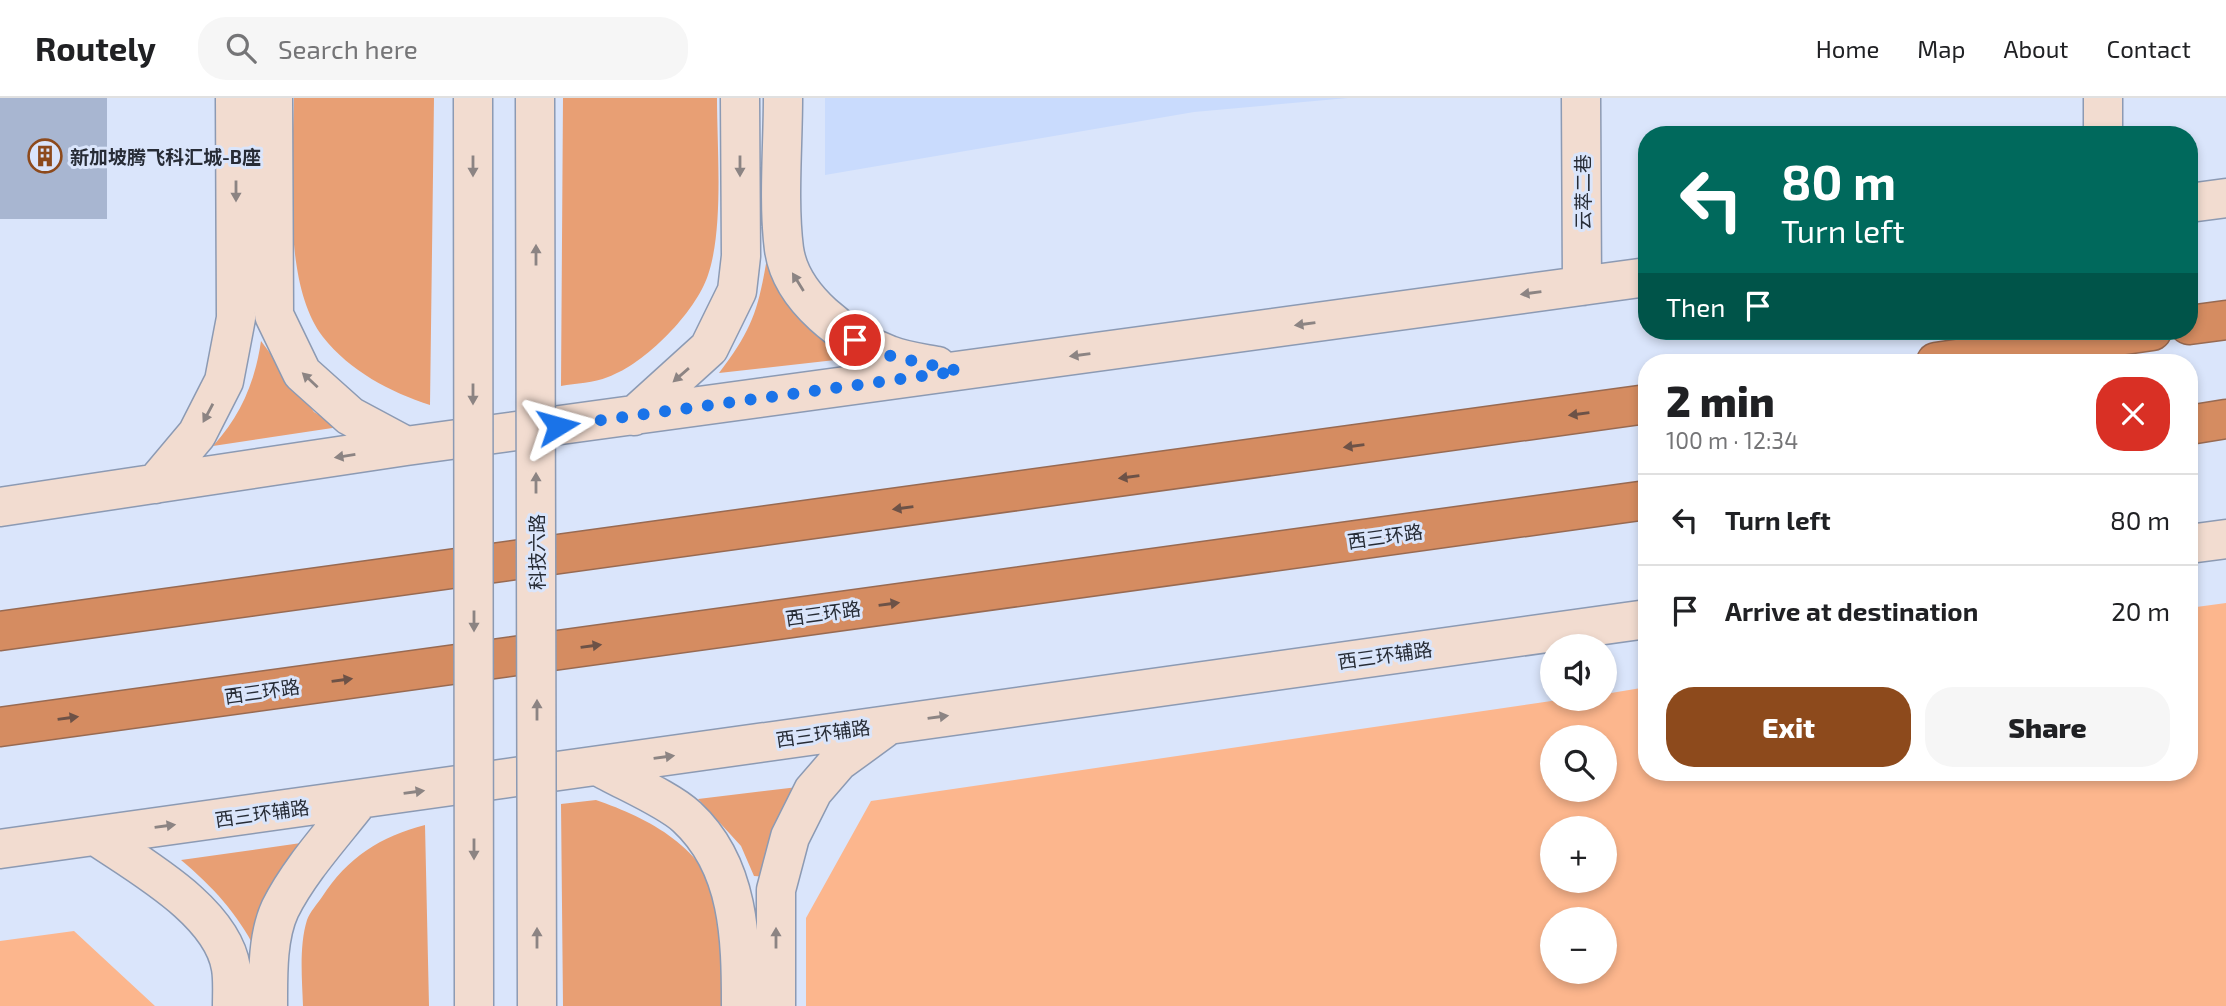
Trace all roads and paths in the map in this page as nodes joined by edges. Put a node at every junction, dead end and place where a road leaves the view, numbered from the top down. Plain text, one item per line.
1 (236, 98) edge
2 (273, 98) edge
3 (473, 98) edge
4 (536, 98) edge
5 (740, 98) edge
6 (783, 98) edge
7 (1581, 98) edge
8 (2103, 98) edge
9 (2103, 126) edge
10 (2226, 198) edge
11 (2198, 202) edge
12 (1638, 278) edge
13 (1582, 286) junction
14 (2226, 320) edge
15 (2198, 324) edge
16 (2089, 340) edge
17 (1992, 354) edge
18 (959, 371) junction
19 (1638, 405) edge
20 (634, 416) junction
21 (2226, 419) edge
22 (2198, 424) edge
23 (406, 446) junction
24 (155, 484) junction
25 (1638, 501) edge
26 (0, 507) edge
27 (2226, 539) edge
28 (2198, 543) edge
29 (1638, 620) edge
30 (0, 631) edge
31 (892, 723) junction
32 (0, 727) edge
33 (598, 766) junction
34 (360, 799) junction
35 (96, 836) junction
36 (0, 849) edge
37 (232, 1006) edge
38 (268, 1006) edge
39 (474, 1006) edge
40 (537, 1006) edge
41 (741, 1006) edge
42 (776, 1006) edge

1 -> 24 main road
23 -> 2 main road
3 -> 39 main road, bridge
40 -> 4 main road, 科技六路, bridge
5 -> 20 main road
18 -> 6 main road
7 - 13 main road, 云萃二巷
8 - 9 main road
10 - 11 main road
12 - 13 main road
13 -> 18 main road
14 - 15 highway
16 - 17 highway
18 - 20 main road
19 -> 30 highway
20 - 23 main road
21 - 22 highway
23 -> 24 main road
24 - 26 main road
32 -> 25 highway, 西三环路
27 - 28 main road
31 -> 29 main road, 西三环辅路
33 -> 31 main road, 西三环辅路
42 -> 31 main road
34 -> 33 main road, 西三环辅路
33 - 41 main road
35 -> 34 main road, 西三环辅路
34 - 38 main road
35 - 36 main road, 西三环辅路
35 - 37 main road

